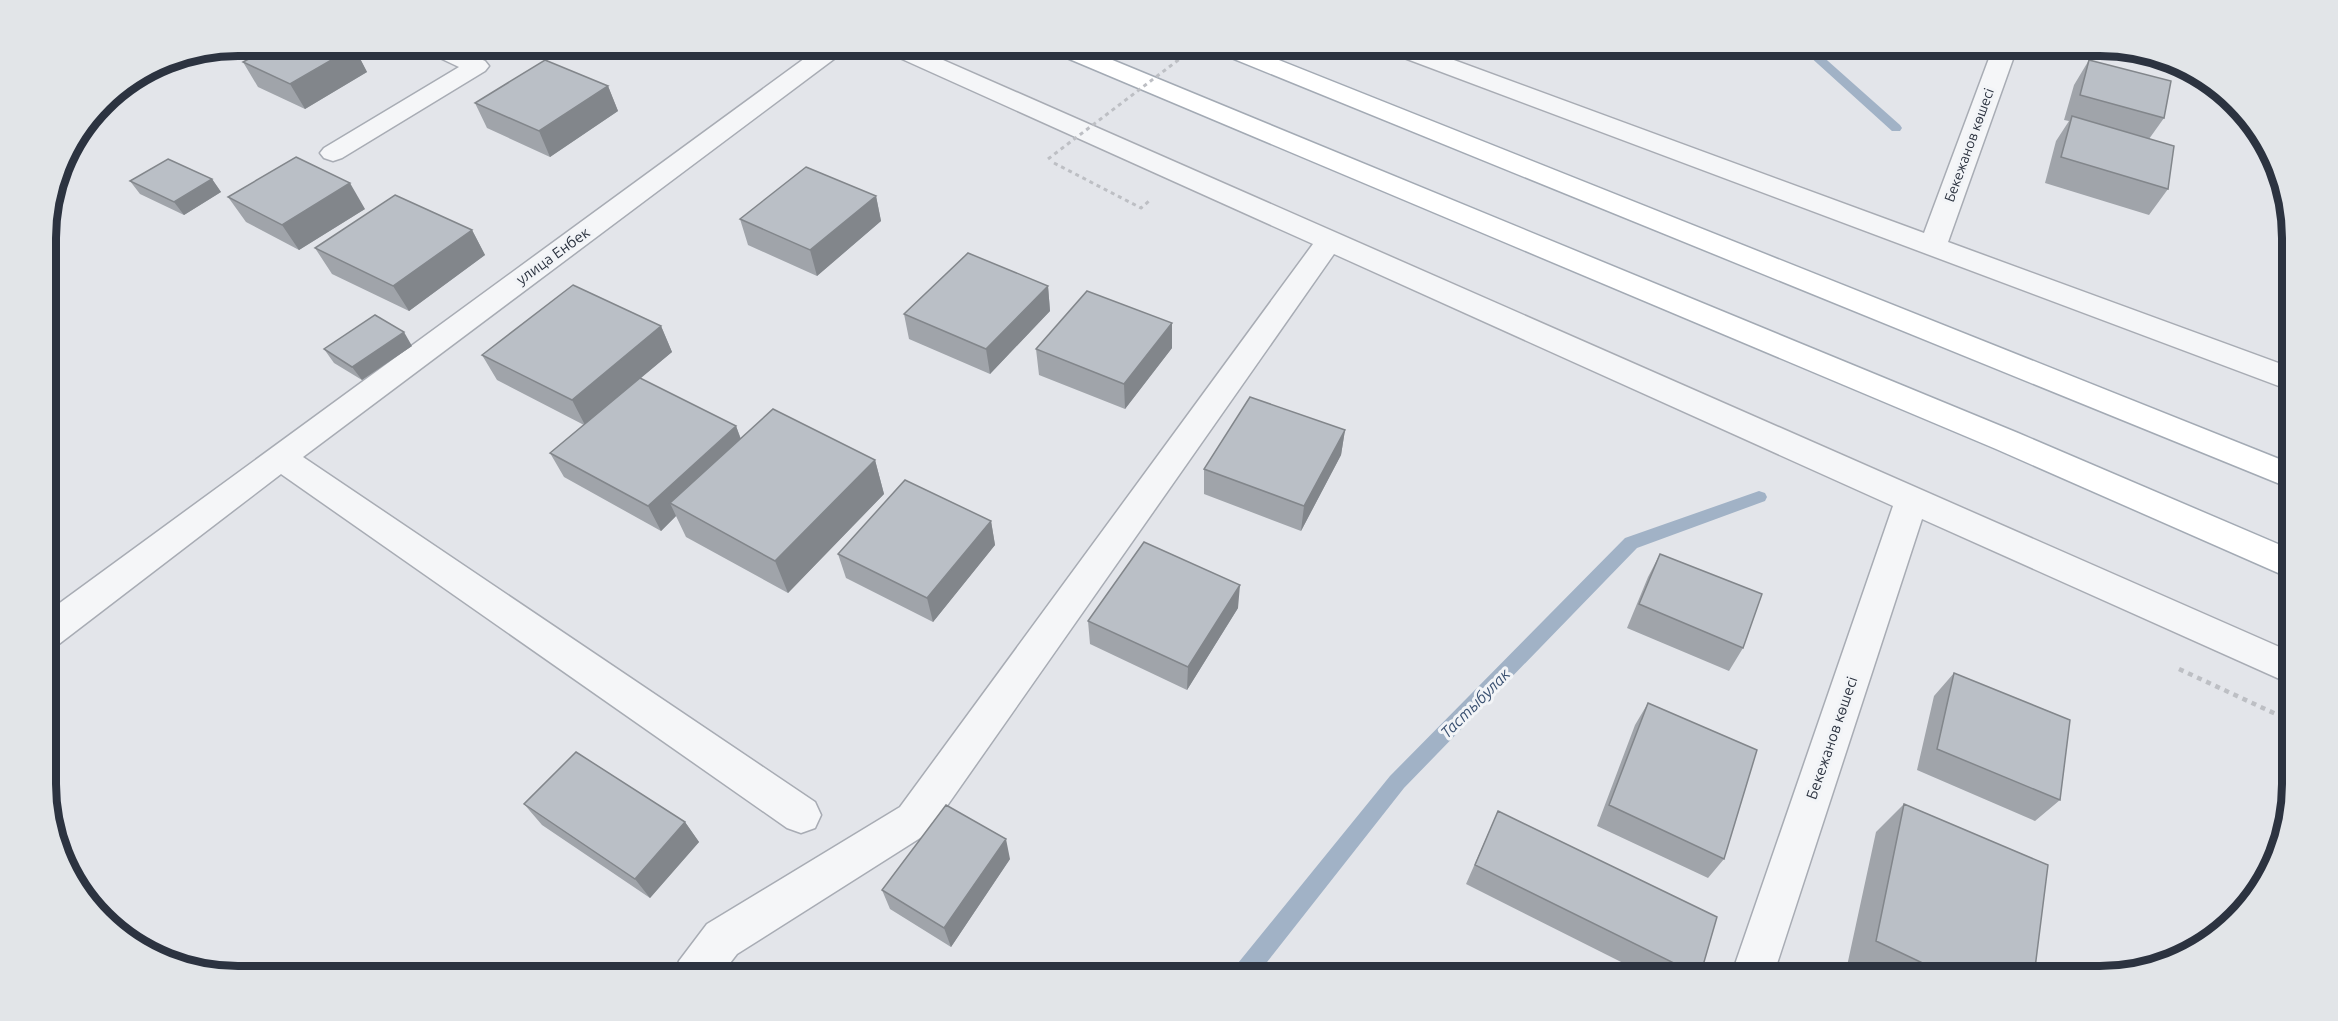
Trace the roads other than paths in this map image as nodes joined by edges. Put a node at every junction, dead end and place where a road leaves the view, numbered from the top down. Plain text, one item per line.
1 (453, 55) edge
2 (824, 55) edge
3 (913, 55) edge
4 (1080, 55) edge
5 (1245, 55) edge
6 (1417, 55) edge
7 (2002, 55) edge
8 (333, 153) dead end
9 (1330, 240) junction
10 (1933, 246) junction
11 (2282, 376) edge
12 (274, 461) junction
13 (2282, 473) edge
14 (1912, 500) junction
15 (2282, 561) edge
16 (56, 625) edge
17 (2282, 665) edge
18 (801, 815) dead end
19 (1756, 965) edge
20 (702, 966) edge

1 - 8 street
2 - 12 street, улица Енбек
3 - 9 street
4 - 15 main road
5 - 13 main road
6 - 10 street
7 - 10 street, Бекежанов көшесі
9 - 14 street
9 - 20 street
10 - 11 street
12 - 16 street, улица Енбек
12 - 18 street
14 - 17 street
14 - 19 street, Бекежанов көшесі

